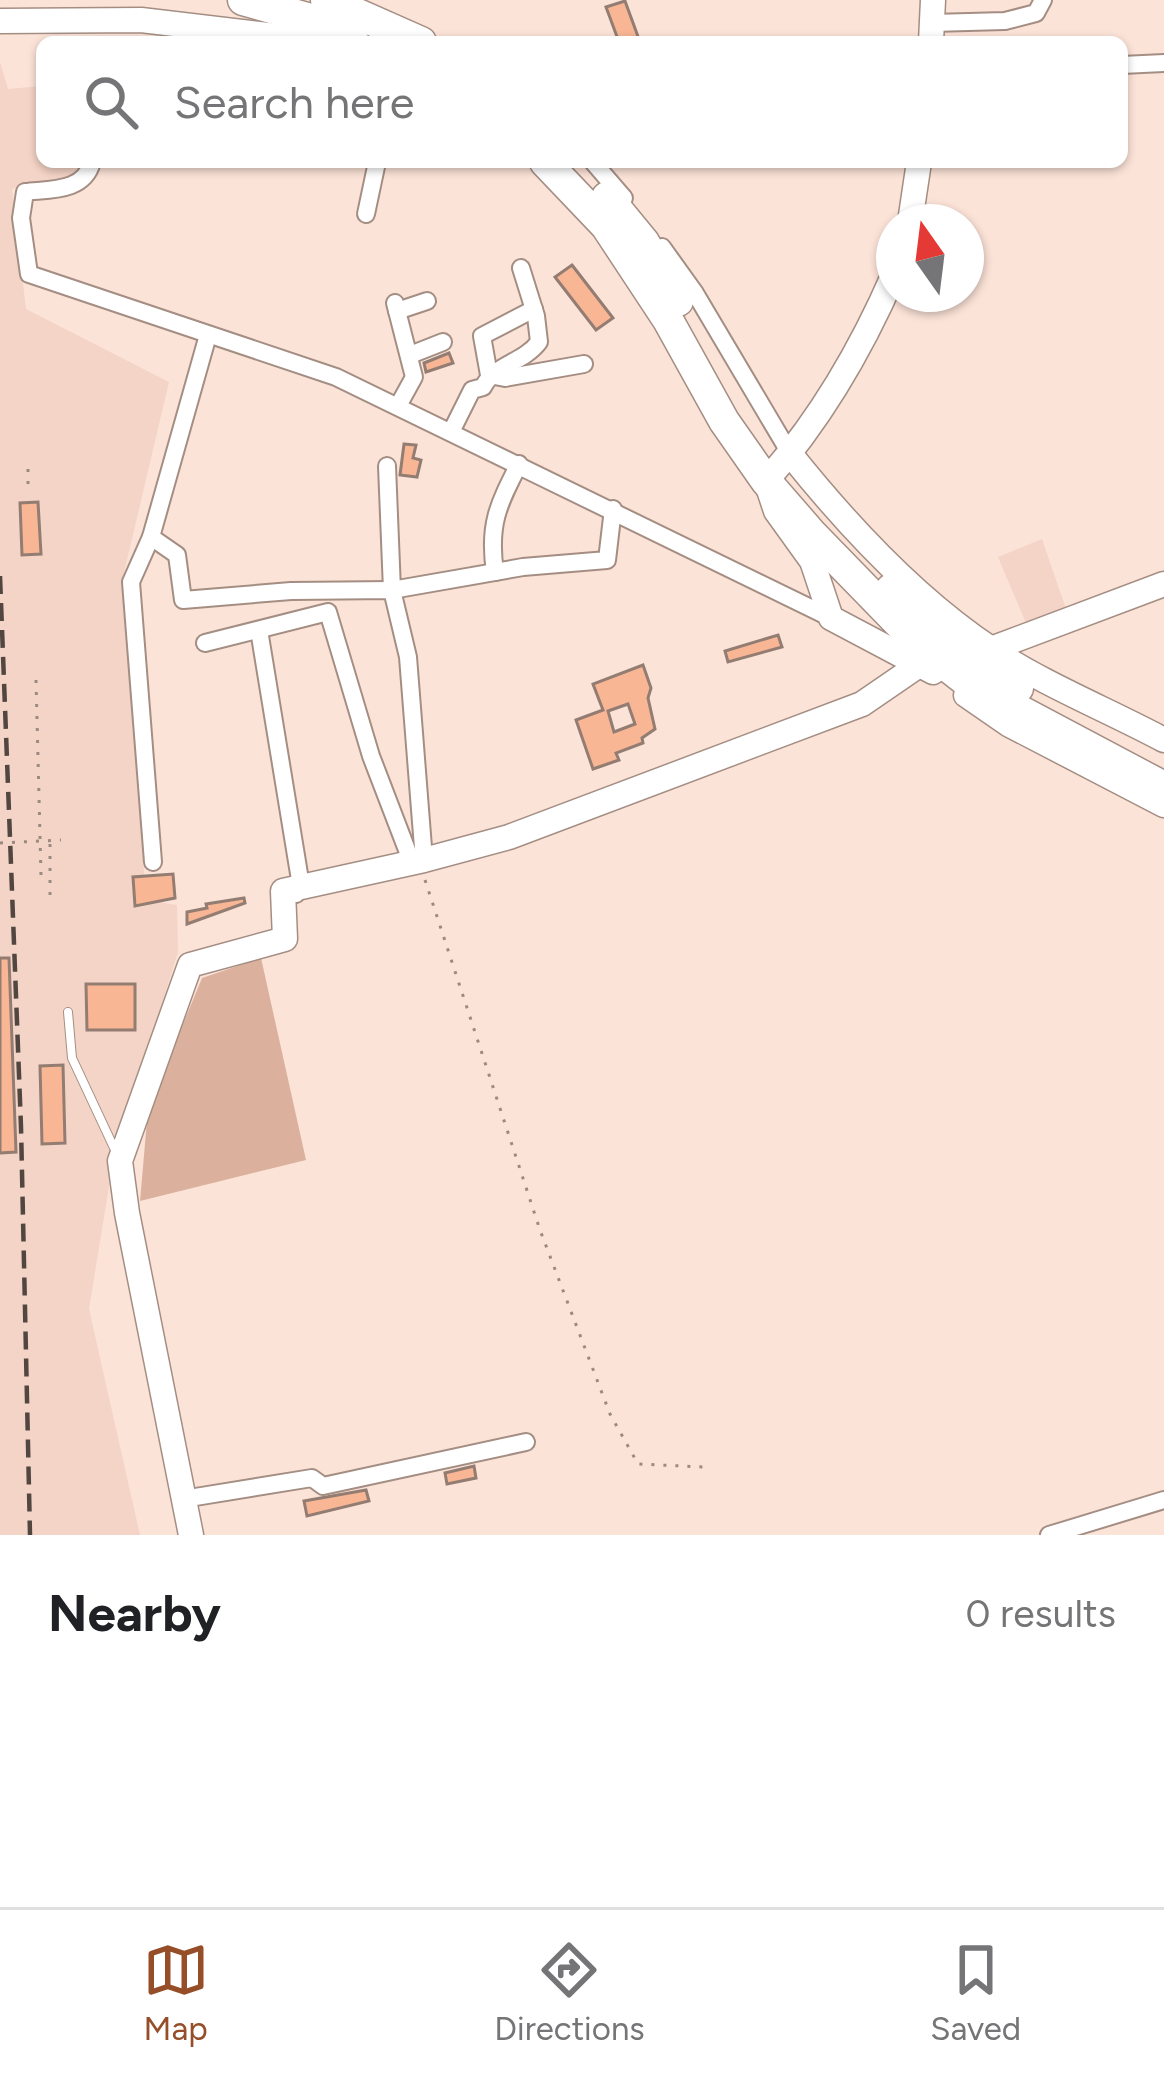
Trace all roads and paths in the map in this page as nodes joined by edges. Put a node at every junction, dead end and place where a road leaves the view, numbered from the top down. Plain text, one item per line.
1 (243, 0) edge
2 (326, 0) edge
3 (345, 0) edge
4 (1043, 0) edge
5 (0, 21) edge
6 (932, 22) edge
7 (276, 36) edge
8 (342, 36) edge
9 (407, 36) edge
10 (423, 36) edge
11 (1164, 63) edge
12 (1128, 65) edge
13 (90, 168) edge
14 (376, 168) edge
15 (550, 168) edge
16 (580, 168) edge
17 (598, 168) edge
18 (919, 168) edge
19 (913, 204) edge
20 (366, 214) dead end
21 (521, 268) dead end
22 (427, 301) dead end
23 (534, 309) junction
24 (877, 312) edge
25 (208, 335) junction
26 (443, 342) dead end
27 (410, 355) junction
28 (584, 364) dead end
29 (489, 375) junction
30 (398, 406) junction
31 (451, 432) junction
32 (519, 464) junction
33 (387, 466) dead end
34 (779, 468) junction
35 (28, 469) dead end
36 (28, 486) dead end
37 (613, 509) junction
38 (151, 537) junction
39 (495, 572) junction
40 (1164, 584) edge
41 (392, 590) junction
42 (831, 618) junction
43 (259, 630) junction
44 (205, 644) dead end
45 (992, 650) junction
46 (927, 661) junction
47 (36, 680) dead end
48 (1164, 740) edge
49 (1164, 763) edge
50 (1164, 787) edge
51 (1164, 805) edge
52 (61, 840) dead end
53 (40, 841) junction
54 (50, 841) junction
55 (0, 843) edge
56 (153, 862) dead end
57 (418, 862) junction
58 (41, 875) dead end
59 (300, 887) junction
60 (50, 895) dead end
61 (68, 1012) dead end
62 (123, 1154) junction
63 (526, 1442) dead end
64 (704, 1466) dead end
65 (183, 1499) junction
66 (1164, 1500) edge
67 (191, 1535) edge
68 (1048, 1535) edge

1 - 8 highway
2 - 9 highway
3 - 10 street
4 - 6 street
5 - 7 street
11 - 12 street
13 - 25 street
14 - 20 street
15 - 34 highway
16 - 34 highway
17 - 34 street
18 - 19 street
21 - 23 street
22 - 27 street
23 - 29 street
23 - 29 street
24 - 34 street
25 - 30 street
25 - 38 street
26 - 27 street
27 - 30 street
28 - 29 street
29 - 31 street
30 - 31 street
31 - 32 street
32 - 37 street
32 - 39 street
33 - 41 street
34 - 42 street
34 - 45 street
34 - 46 highway
34 - 49 highway
35 - 36 path
37 - 39 street
37 - 42 street
38 - 41 street
38 - 56 street
39 - 41 street
40 - 45 street
41 - 57 street
42 - 46 street
43 - 44 street
43 - 57 street
43 - 59 street
45 - 48 street
46 - 50 highway
46 - 51 street
46 - 57 street
47 - 53 path
52 - 54 path, bridge
53 - 54 path, bridge
53 - 55 path, bridge
53 - 58 path
54 - 60 path
57 - 59 street
57 - 64 path
59 - 62 street
61 - 62 lane
62 - 65 street
63 - 65 street
65 - 67 street
66 - 68 street

